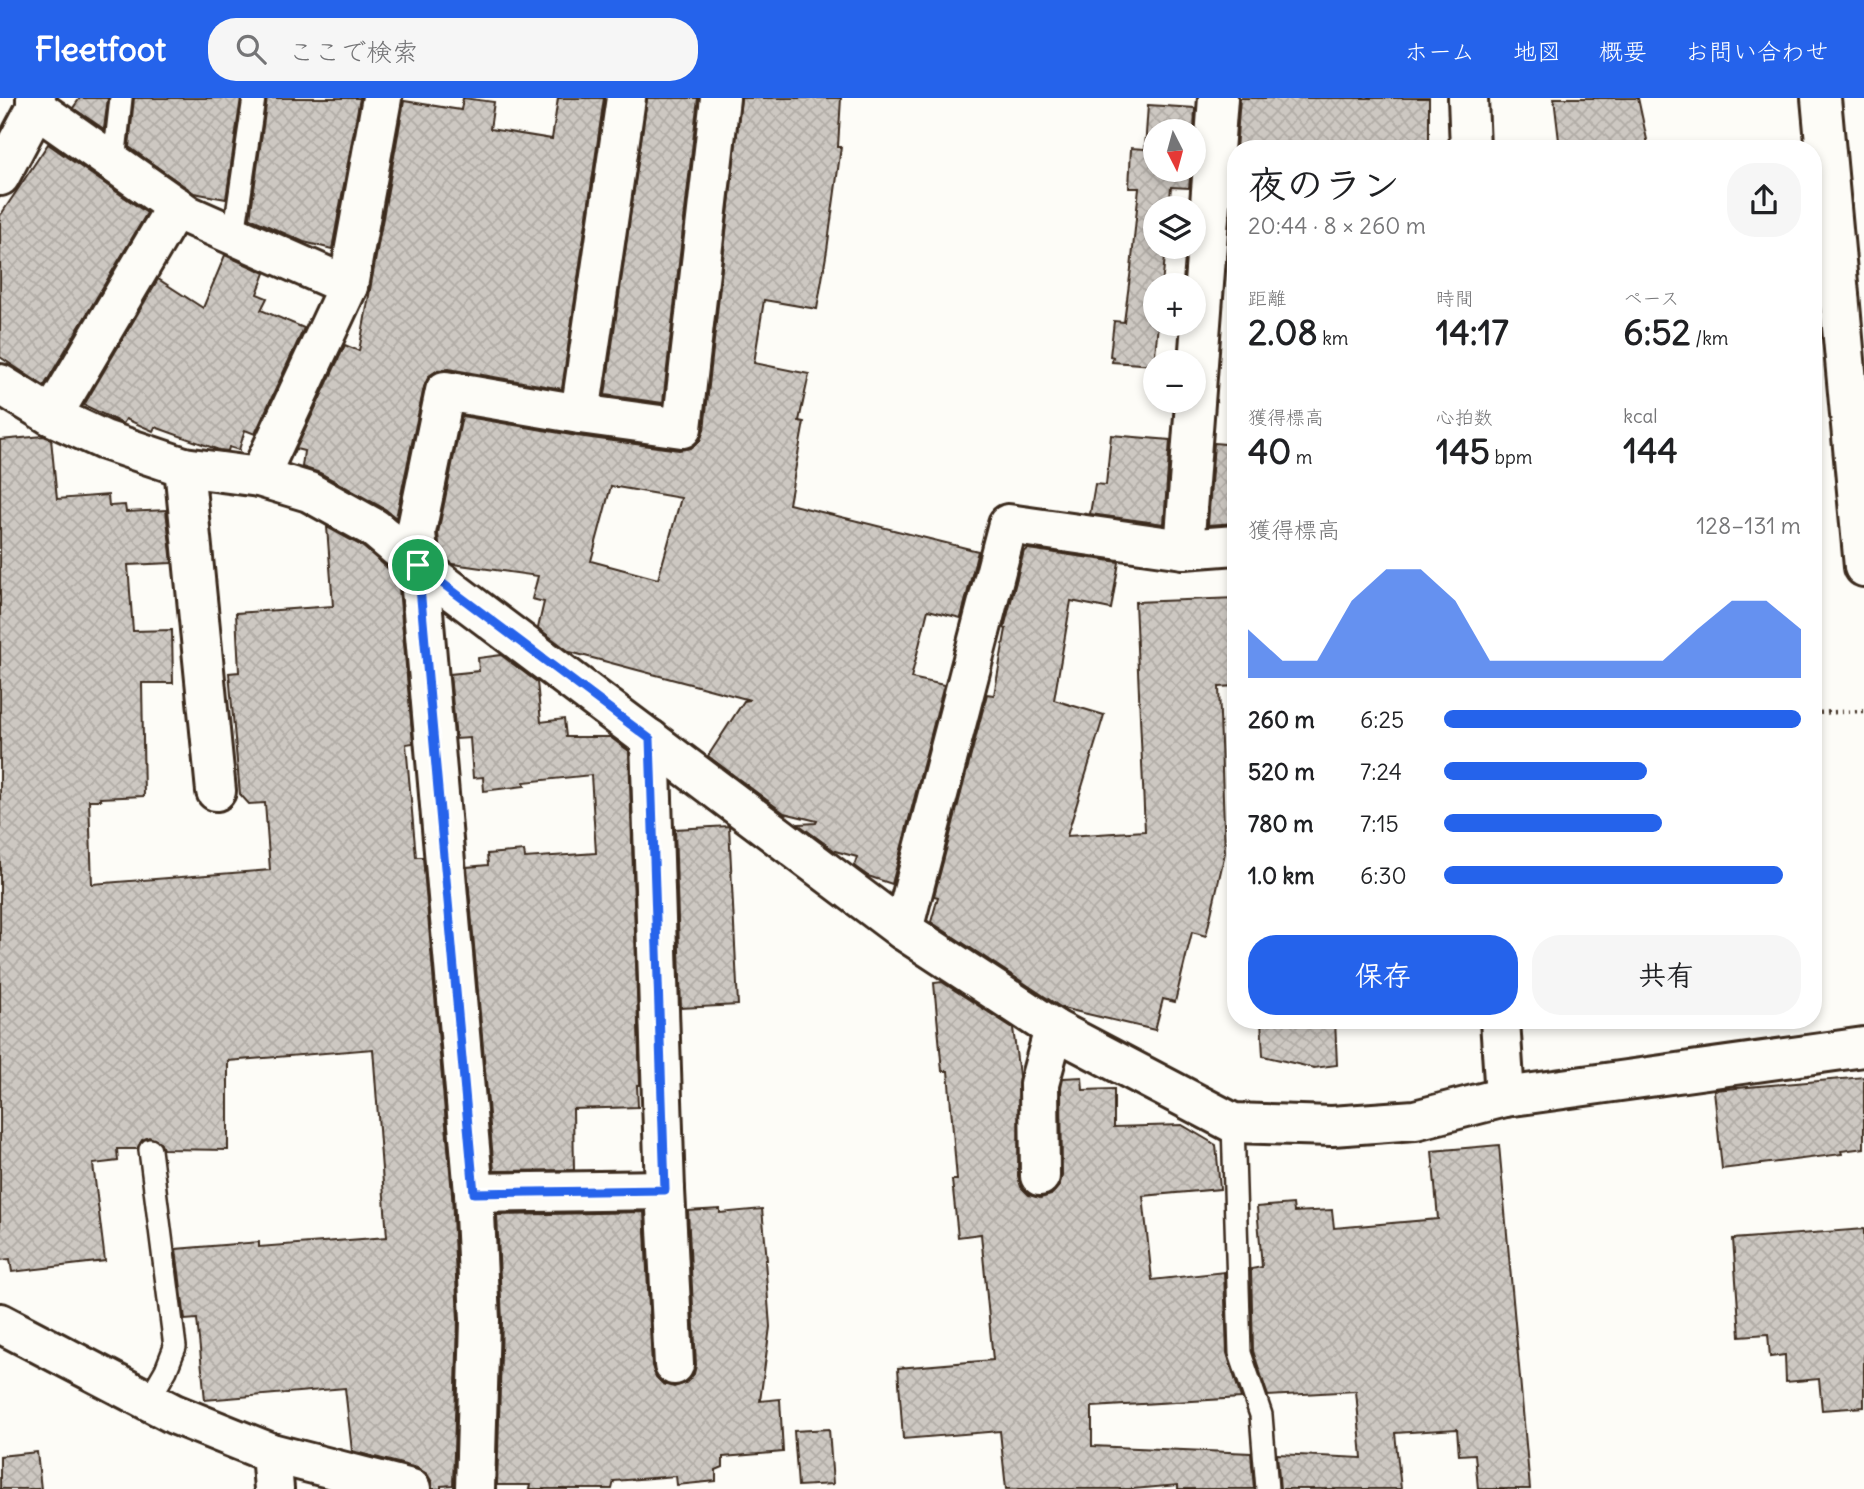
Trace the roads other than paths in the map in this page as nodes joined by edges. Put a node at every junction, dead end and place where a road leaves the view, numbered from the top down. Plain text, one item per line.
1 (121, 98) edge
2 (254, 98) edge
3 (382, 98) edge
4 (626, 98) edge
5 (720, 98) edge
6 (1218, 98) edge
7 (1468, 98) edge
8 (1821, 98) edge
9 (36, 103) edge
10 (1470, 140) edge
11 (114, 162) junction
12 (0, 176) edge
13 (176, 206) junction
14 (234, 235) junction
15 (348, 286) junction
16 (1854, 365) edge
17 (0, 384) edge
18 (580, 414) junction
19 (52, 416) junction
20 (184, 467) junction
21 (259, 477) junction
22 (1227, 546) edge
23 (1184, 548) junction
24 (418, 565) junction
25 (1864, 567) edge
26 (650, 739) junction
27 (216, 791) dead end
28 (903, 930) junction
29 (1054, 1029) junction
30 (1501, 1029) edge
31 (1864, 1047) edge
32 (1505, 1097) junction
33 (1233, 1122) junction
34 (150, 1150) dead end
35 (1041, 1176) dead end
36 (665, 1190) junction
37 (474, 1193) junction
38 (0, 1323) edge
39 (674, 1365) dead end
40 (148, 1401) junction
41 (272, 1471) edge
42 (411, 1489) edge
43 (475, 1489) edge
44 (1267, 1489) edge

1 - 11 lane
2 - 14 lane
3 - 15 street
4 - 18 street
5 - 18 street
6 - 23 street
7 - 10 street
8 - 16 street
9 - 11 street
9 - 12 street
11 - 13 street
13 - 14 street
13 - 19 street
14 - 15 street
15 - 21 street
16 - 25 street
17 - 19 street
18 - 24 street
19 - 20 street
20 - 21 street
20 - 27 street
21 - 24 street
22 - 23 street
23 - 28 street
24 - 26 street
24 - 37 street
26 - 28 street
26 - 36 street
28 - 29 street
29 - 33 street
29 - 35 street
30 - 32 street
31 - 32 street
32 - 33 street
33 - 44 lane
34 - 40 lane
36 - 37 street
36 - 39 street
37 - 43 street
38 - 40 street
40 - 41 street
41 - 42 street

